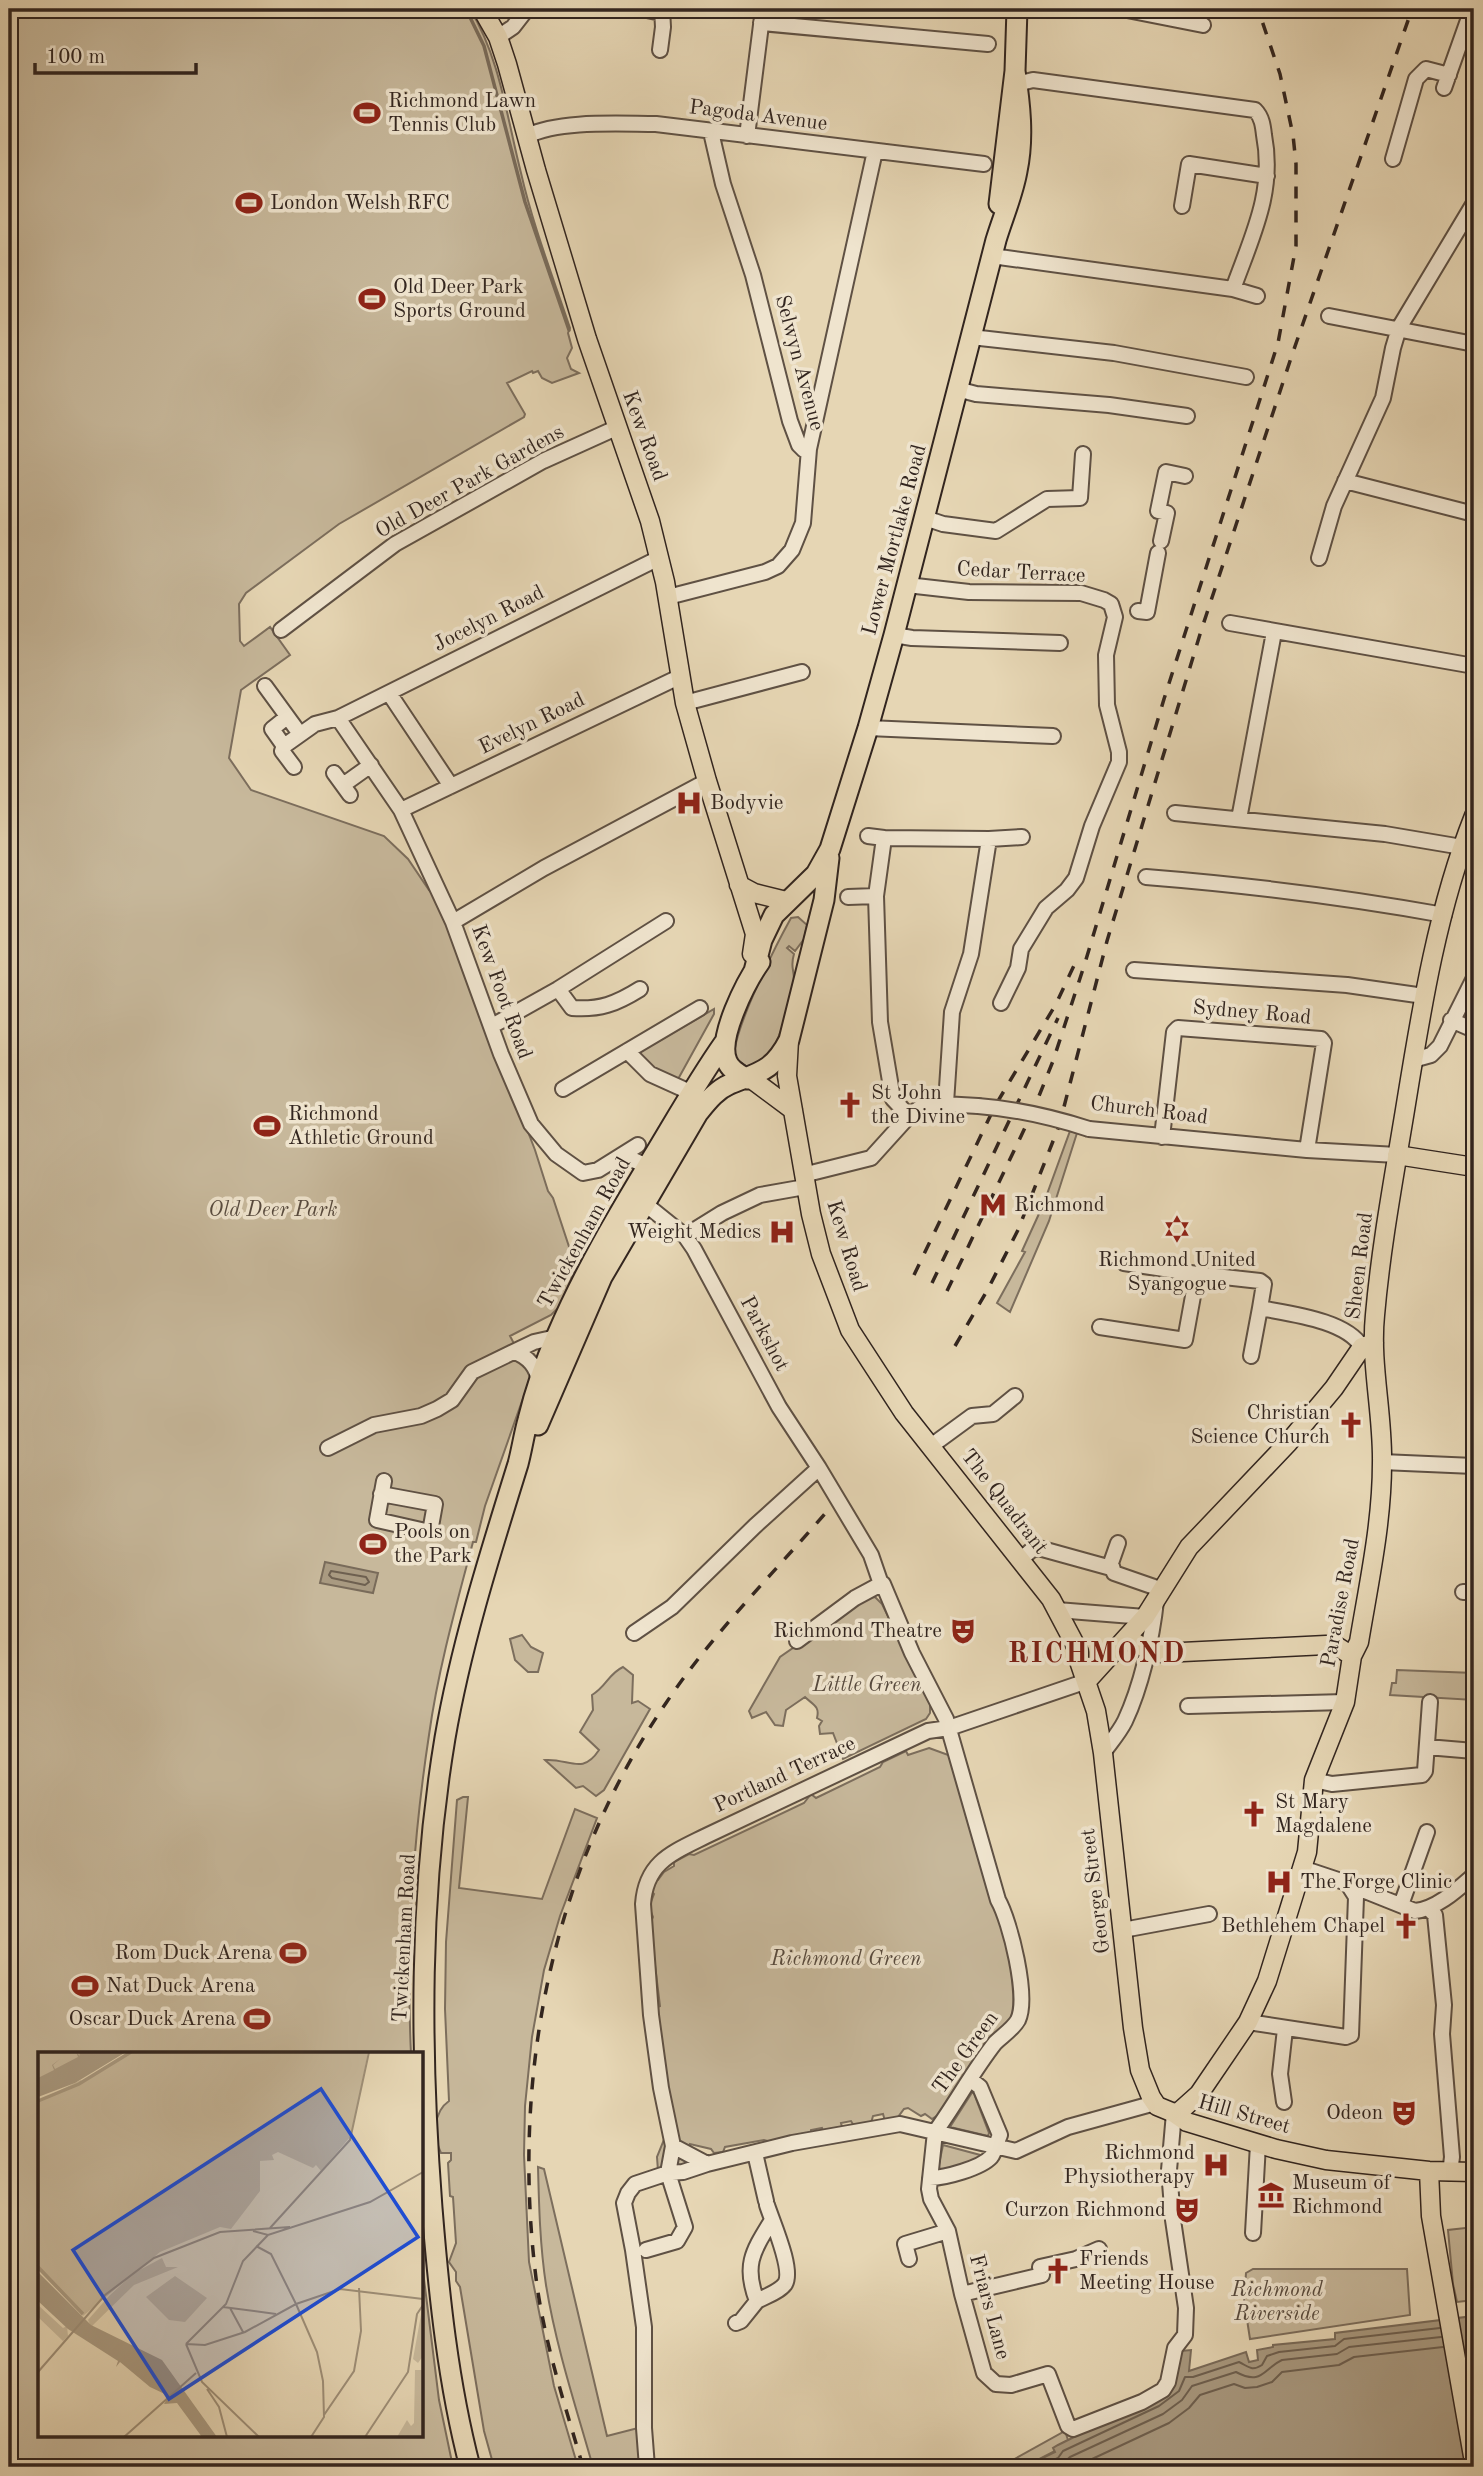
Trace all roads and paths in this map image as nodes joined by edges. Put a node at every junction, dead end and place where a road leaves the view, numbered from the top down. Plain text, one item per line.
1 (482, 9) edge
2 (527, 9) edge
3 (642, 9) edge
4 (1017, 9) edge
5 (1122, 9) edge
6 (1196, 9) edge
7 (1472, 9) edge
8 (661, 11) edge
9 (762, 16) edge
10 (498, 37) junction
11 (988, 44) dead end
12 (660, 50) dead end
13 (1016, 77) junction
14 (710, 132) junction
15 (527, 136) junction
16 (747, 136) junction
17 (1397, 144) junction
18 (875, 150) junction
19 (1412, 150) dead end
20 (1393, 159) dead end
21 (984, 164) dead end
22 (1267, 176) junction
23 (1474, 202) edge
24 (1182, 206) dead end
25 (1470, 218) edge
26 (994, 248) junction
27 (1233, 289) junction
28 (1257, 296) dead end
29 (1329, 316) dead end
30 (1399, 328) junction
31 (971, 337) junction
32 (1474, 344) edge
33 (1246, 377) dead end
34 (957, 389) junction
35 (1187, 416) dead end
36 (616, 428) junction
37 (809, 449) junction
38 (1083, 454) dead end
39 (1185, 476) dead end
40 (1345, 481) junction
41 (1474, 514) edge
42 (925, 518) junction
43 (659, 558) junction
44 (1320, 558) dead end
45 (907, 585) junction
46 (668, 597) junction
47 (1111, 604) junction
48 (1230, 623) dead end
49 (281, 630) dead end
50 (1274, 632) junction
51 (894, 635) junction
52 (1060, 643) dead end
53 (1474, 666) edge
54 (802, 672) dead end
55 (681, 676) junction
56 (265, 686) dead end
57 (389, 693) junction
58 (685, 703) junction
59 (287, 717) junction
60 (338, 718) junction
61 (868, 728) junction
62 (300, 734) junction
63 (1053, 736) dead end
64 (284, 746) junction
65 (371, 765) junction
66 (294, 767) dead end
67 (334, 773) dead end
68 (707, 781) junction
69 (451, 786) junction
70 (401, 810) junction
71 (1175, 813) dead end
72 (1474, 816) edge
73 (1240, 819) junction
74 (868, 835) dead end
75 (1022, 837) dead end
76 (884, 838) junction
77 (989, 839) junction
78 (1462, 847) junction
79 (830, 849) junction
80 (1146, 877) dead end
81 (739, 885) junction
82 (876, 896) junction
83 (848, 897) dead end
84 (795, 904) junction
85 (1444, 915) junction
86 (666, 921) dead end
87 (453, 922) junction
88 (817, 923) junction
89 (1134, 970) dead end
90 (754, 971) joint
91 (1474, 978) edge
92 (558, 989) junction
93 (640, 989) dead end
94 (1424, 996) junction
95 (1001, 1003) dead end
96 (738, 1005) junction
97 (700, 1008) dead end
98 (1451, 1020) junction
99 (492, 1026) junction
100 (1474, 1030) edge
101 (789, 1040) junction
102 (723, 1043) junction
103 (627, 1051) junction
104 (1413, 1060) junction
105 (749, 1079) junction
106 (564, 1089) dead end
107 (692, 1093) junction
108 (946, 1103) junction
109 (793, 1110) junction
110 (909, 1115) junction
111 (1162, 1137) junction
112 (638, 1145) dead end
113 (1307, 1150) junction
114 (1397, 1154) junction
115 (622, 1155) junction
116 (647, 1166) junction
117 (1474, 1167) edge
118 (804, 1181) junction
119 (644, 1203) junction
120 (685, 1236) junction
121 (1124, 1263) dead end
122 (1197, 1274) junction
123 (1260, 1308) junction
124 (580, 1325) junction
125 (1100, 1327) dead end
126 (555, 1337) junction
127 (1368, 1345) junction
128 (514, 1352) junction
129 (1251, 1356) dead end
130 (539, 1383) junction
131 (886, 1385) joint
132 (1015, 1396) dead end
133 (931, 1446) junction
134 (328, 1448) dead end
135 (519, 1460) junction
136 (1382, 1462) junction
137 (1474, 1466) edge
138 (819, 1468) junction
139 (1118, 1543) dead end
140 (1020, 1560) junction
141 (1111, 1568) junction
142 (881, 1584) junction
143 (1160, 1595) junction
144 (1057, 1610) junction
145 (1145, 1617) junction
146 (634, 1633) dead end
147 (1126, 1638) junction
148 (797, 1642) dead end
149 (1147, 1650) junction
150 (1079, 1652) junction
151 (1352, 1656) junction
152 (1104, 1661) junction
153 (1087, 1681) junction
154 (1345, 1702) junction
155 (1430, 1702) dead end
156 (1188, 1706) dead end
157 (949, 1728) junction
158 (1427, 1747) junction
159 (1474, 1751) edge
160 (1103, 1753) junction
161 (1314, 1780) junction
162 (1427, 1832) dead end
163 (1303, 1866) junction
164 (1474, 1875) edge
165 (1353, 1890) junction
166 (1401, 1905) junction
167 (1428, 1908) junction
168 (1209, 1914) dead end
169 (1122, 1930) junction
170 (1248, 2022) junction
171 (1285, 2029) junction
172 (970, 2079) junction
173 (1199, 2094) junction
174 (1284, 2102) dead end
175 (1155, 2103) junction
176 (1174, 2113) junction
177 (1211, 2129) junction
178 (935, 2132) junction
179 (672, 2144) junction
180 (1258, 2144) junction
181 (994, 2147) junction
182 (755, 2153) junction
183 (707, 2164) junction
184 (1429, 2171) junction
185 (1474, 2172) edge
186 (668, 2173) junction
187 (1450, 2173) junction
188 (930, 2178) junction
189 (772, 2220) junction
190 (948, 2231) junction
191 (1253, 2232) dead end
192 (1099, 2249) dead end
193 (646, 2250) dead end
194 (909, 2259) dead end
195 (962, 2294) junction
196 (757, 2301) junction
197 (736, 2323) dead end
198 (1474, 2462) edge
199 (470, 2467) edge
200 (647, 2467) edge

1 - 10 main road, Kew Road
2 - 10 street
3 - 8 street
4 - 13 highway, Lower Mortlake Road
5 - 6 street
7 - 17 street
8 - 12 street
9 - 11 street
9 - 16 street
10 - 15 main road, Kew Road
13 - 22 street
13 - 26 highway, Lower Mortlake Road
14 - 15 street, Pagoda Avenue
14 - 16 street, Pagoda Avenue
14 - 37 street, Selwyn Avenue
15 - 36 main road, Kew Road
16 - 18 street, Pagoda Avenue
17 - 19 street
17 - 20 street
18 - 21 street, Pagoda Avenue
18 - 37 street
22 - 24 street
22 - 27 street
23 - 25 street
25 - 30 street
26 - 27 street
26 - 31 highway, Lower Mortlake Road
27 - 28 street
29 - 30 street
30 - 32 street
30 - 40 street
31 - 33 street
31 - 34 highway, Lower Mortlake Road
34 - 35 street
34 - 42 highway, Lower Mortlake Road
36 - 43 main road, Kew Road
36 - 49 street, Old Deer Park Gardens
37 - 46 street, Selwyn Avenue
38 - 42 street
39 - 47 street
40 - 41 street
40 - 44 street
42 - 45 highway, Lower Mortlake Road
43 - 46 main road, Kew Road
43 - 57 street, Jocelyn Road
45 - 47 street, Cedar Terrace
45 - 51 highway, Lower Mortlake Road
46 - 55 main road, Kew Road
47 - 95 street, Cedar Terrace
48 - 50 street
50 - 53 street
50 - 73 street
51 - 52 street
51 - 61 highway, Lower Mortlake Road
54 - 58 street
55 - 58 main road, Kew Road
55 - 69 street, Evelyn Road
56 - 59 street
57 - 60 street, Jocelyn Road
57 - 69 street
58 - 68 main road, Kew Road
59 - 62 street
59 - 64 street
60 - 62 street, Jocelyn Road
60 - 65 street, Kew Foot Road
61 - 63 street
61 - 79 highway, Lower Mortlake Road
62 - 64 street, Jocelyn Road
64 - 66 street
65 - 67 street
65 - 70 street, Kew Foot Road
68 - 81 main road, Kew Road
68 - 87 street
69 - 70 street, Evelyn Road
70 - 87 street, Kew Foot Road
71 - 73 street
72 - 78 main road, Sheen Road
73 - 78 street
74 - 76 street
75 - 77 street
76 - 77 street
76 - 82 street
77 - 108 street
78 - 85 main road, Sheen Road
79 - 84 highway, Lower Mortlake Road
79 - 88 highway, Lower Mortlake Road
80 - 85 street
81 - 84 main road
81 - 96 main road, Kew Road
82 - 83 street
82 - 110 street
84 - 88 highway
84 - 90 highway, Lower Mortlake Road
85 - 94 main road, Sheen Road
86 - 92 street
87 - 99 street, Kew Foot Road
88 - 101 highway, Lower Mortlake Road
89 - 94 street
90 - 96 highway, Twickenham Road
91 - 98 street
92 - 93 street
92 - 99 street
94 - 104 main road, Sheen Road
96 - 102 highway, Twickenham Road
97 - 103 street
98 - 100 street
98 - 104 street
99 - 115 street, Kew Foot Road
101 - 105 highway, Twickenham Road
101 - 109 main road, Kew Road
102 - 105 highway
102 - 107 highway, Twickenham Road
103 - 106 street
103 - 107 street
104 - 114 main road, Sheen Road
105 - 109 main road
105 - 119 highway, Twickenham Road
107 - 116 highway, Twickenham Road
108 - 110 street, Church Road
108 - 111 street, Church Road, bridge
109 - 118 main road, Kew Road
110 - 118 street, Church Road
111 - 113 street, Church Road
111 - 113 street, Sydney Road
112 - 115 street
113 - 114 street, Church Road
114 - 117 main road, Church Road
114 - 127 main road, Sheen Road
115 - 116 street
116 - 126 highway, Twickenham Road
118 - 120 street, Church Road
118 - 131 main road, Kew Road
119 - 120 street, Parkshot
119 - 124 highway, Twickenham Road
120 - 138 street, Parkshot
121 - 122 street
122 - 123 street
122 - 125 street
123 - 127 street
123 - 129 street
124 - 126 street
124 - 135 highway, Twickenham Road
126 - 128 street
126 - 130 highway, Twickenham Road
127 - 136 main road, Paradise Road
127 - 143 main road, Sheen Road
128 - 130 street
128 - 134 street
130 - 135 highway, Twickenham Road
131 - 133 main road, The Quadrant
132 - 133 street
133 - 140 main road, The Quadrant
135 - 199 highway, Twickenham Road
136 - 137 street
136 - 151 main road, Paradise Road
138 - 142 street, Parkshot
138 - 146 street
139 - 141 street
140 - 141 street
140 - 144 main road, The Quadrant
141 - 143 street
142 - 148 street
142 - 157 street
143 - 145 main road, Sheen Road
143 - 149 street
144 - 145 street
144 - 150 main road, The Quadrant
145 - 147 main road, Sheen Road
147 - 149 main road
147 - 152 main road, Sheen Road
149 - 151 main road
149 - 160 street
150 - 152 main road
150 - 153 main road, George Street
151 - 154 main road, Paradise Road
152 - 153 main road, Sheen Road
153 - 157 street, Portland Terrace
153 - 160 main road, George Street
154 - 156 street
154 - 161 main road, Paradise Road
155 - 158 street
157 - 172 street, The Green
157 - 179 street, Portland Terrace
158 - 159 street
158 - 161 street
160 - 169 main road, George Street
161 - 163 main road, Paradise Road
162 - 166 street
163 - 165 street
163 - 170 main road, Paradise Road
164 - 167 street
165 - 166 street
165 - 171 street
166 - 167 street
167 - 187 street
168 - 169 street
169 - 175 main road, George Street
170 - 171 street
170 - 173 main road, Paradise Road
171 - 174 street
172 - 178 street, The Green
172 - 181 street
173 - 176 main road, Paradise Road
173 - 177 main road
175 - 176 main road
175 - 181 street
176 - 177 main road, Hill Street
176 - 195 street, Friars Lane
177 - 180 main road, Hill Street
178 - 181 street
178 - 182 street
178 - 188 street, Friars Lane
179 - 183 street
179 - 186 street
180 - 184 main road, Hill Street
180 - 191 street
181 - 188 street
182 - 183 street
182 - 189 street
183 - 186 street
184 - 187 main road, Hill Street
184 - 198 main road
185 - 187 main road, Hill Street
186 - 193 street
186 - 200 street
188 - 190 street, Friars Lane
189 - 196 street
189 - 196 street
190 - 194 street
190 - 195 street, Friars Lane
192 - 195 street
196 - 197 street

